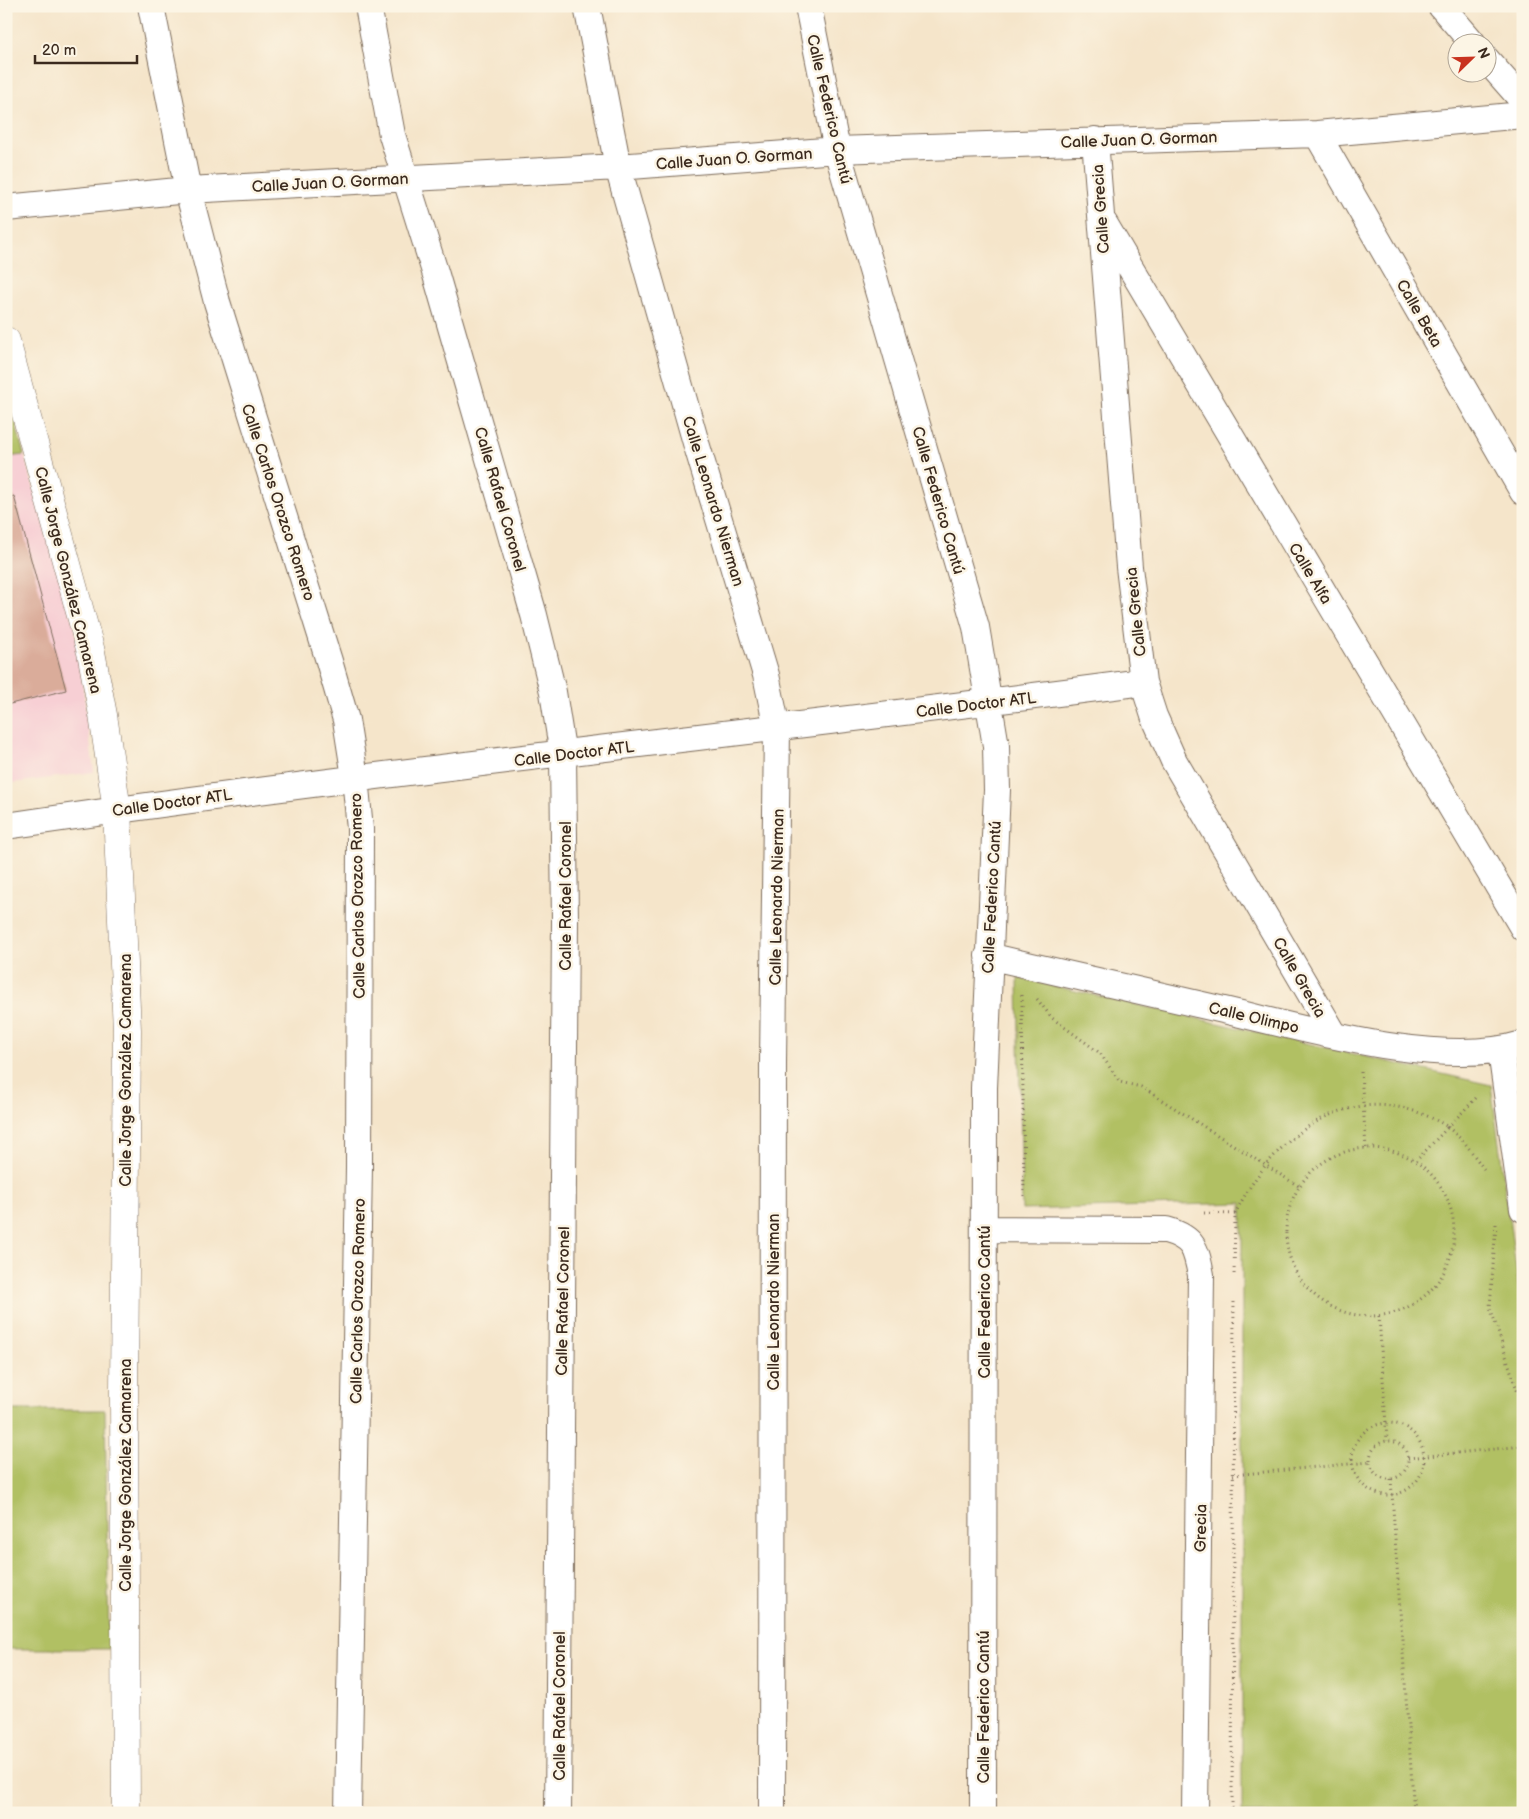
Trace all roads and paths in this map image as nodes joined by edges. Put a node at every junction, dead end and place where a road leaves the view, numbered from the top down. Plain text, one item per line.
1 (151, 6) edge
2 (368, 6) edge
3 (587, 6) edge
4 (808, 6) edge
5 (1441, 6) edge
6 (1463, 32) edge
7 (1496, 70) edge
8 (1523, 101) edge
9 (1523, 115) edge
10 (1317, 134) junction
11 (1095, 140) junction
12 (837, 150) junction
13 (618, 167) junction
14 (404, 177) junction
15 (188, 190) junction
16 (6, 208) edge
17 (1101, 218) junction
18 (6, 340) edge
19 (1523, 492) edge
20 (1143, 682) junction
21 (989, 702) junction
22 (777, 728) junction
23 (564, 754) junction
24 (356, 777) junction
25 (117, 810) junction
26 (6, 826) edge
27 (1523, 928) edge
28 (988, 956) junction
29 (1022, 992) dead end
30 (1034, 996) dead end
31 (1335, 1036) junction
32 (1512, 1047) edge
33 (1361, 1062) dead end
34 (1479, 1094) dead end
35 (1362, 1106) junction
36 (1448, 1127) junction
37 (1366, 1148) junction
38 (1416, 1161) junction
39 (1265, 1165) junction
40 (1486, 1172) dead end
41 (1300, 1187) junction
42 (1024, 1208) dead end
43 (1523, 1209) edge
44 (1235, 1214) dead end
45 (1496, 1214) dead end
46 (984, 1229) junction
47 (1378, 1316) junction
48 (1523, 1408) edge
49 (1385, 1424) junction
50 (1387, 1441) junction
51 (1523, 1446) edge
52 (1424, 1456) junction
53 (1408, 1458) junction
54 (1370, 1462) junction
55 (1353, 1465) junction
56 (1233, 1475) dead end
57 (1391, 1479) junction
58 (1391, 1495) junction
59 (1523, 1805) edge
60 (1519, 1812) edge
61 (126, 1813) edge
62 (348, 1813) edge
63 (558, 1813) edge
64 (772, 1813) edge
65 (983, 1813) edge
66 (1195, 1813) edge
67 (1414, 1813) edge

1 - 15 street, Calle Carlos Orozco Romero
2 - 14 street, Calle Rafael Coronel
3 - 13 street, Calle Leonardo Nierman
4 - 12 street, Calle Federico Cantú
5 - 6 street
7 - 8 street
9 - 10 street, Calle Juan O. Gorman
10 - 11 street, Calle Juan O. Gorman
10 - 19 street, Calle Beta
11 - 12 street, Calle Juan O. Gorman
11 - 17 street, Calle Grecia
12 - 13 street, Calle Juan O. Gorman
12 - 21 street, Calle Federico Cantú
13 - 14 street, Calle Juan O. Gorman
13 - 22 street, Calle Leonardo Nierman
14 - 15 street, Calle Juan O. Gorman
14 - 23 street, Calle Rafael Coronel
15 - 16 street, Calle Juan O. Gorman
15 - 24 street, Calle Carlos Orozco Romero
17 - 20 street, Calle Grecia
17 - 27 street, Calle Alfa
18 - 25 street, Calle Jorge González Camarena
20 - 21 street, Calle Doctor ATL
20 - 31 street, Calle Grecia
21 - 22 street, Calle Doctor ATL
21 - 28 street, Calle Federico Cantú
22 - 23 street, Calle Doctor ATL
22 - 64 street, Calle Leonardo Nierman
23 - 24 street, Calle Doctor ATL
23 - 63 street, Calle Rafael Coronel
24 - 25 street, Calle Doctor ATL
24 - 62 street, Calle Carlos Orozco Romero
25 - 26 street, Calle Doctor ATL
25 - 61 street, Calle Jorge González Camarena
28 - 31 street, Calle Olimpo
28 - 46 street, Calle Federico Cantú
29 - 42 path
30 - 39 path
31 - 32 street, Calle Olimpo
32 - 43 street
33 - 35 path
34 - 36 path
35 - 36 path
35 - 37 path
35 - 39 path
36 - 38 path
36 - 40 path
37 - 38 path
37 - 41 path
38 - 47 path
39 - 41 path
39 - 44 path
41 - 47 path
45 - 48 path
46 - 65 street, Calle Federico Cantú
46 - 66 street, Grecia
47 - 49 path
49 - 50 path
49 - 52 path
49 - 55 path
50 - 53 path
50 - 54 path
51 - 52 path
52 - 53 path
52 - 58 path
53 - 57 path
54 - 55 path
54 - 57 path
55 - 56 path
55 - 58 path
57 - 58 path
58 - 67 path
59 - 60 path

